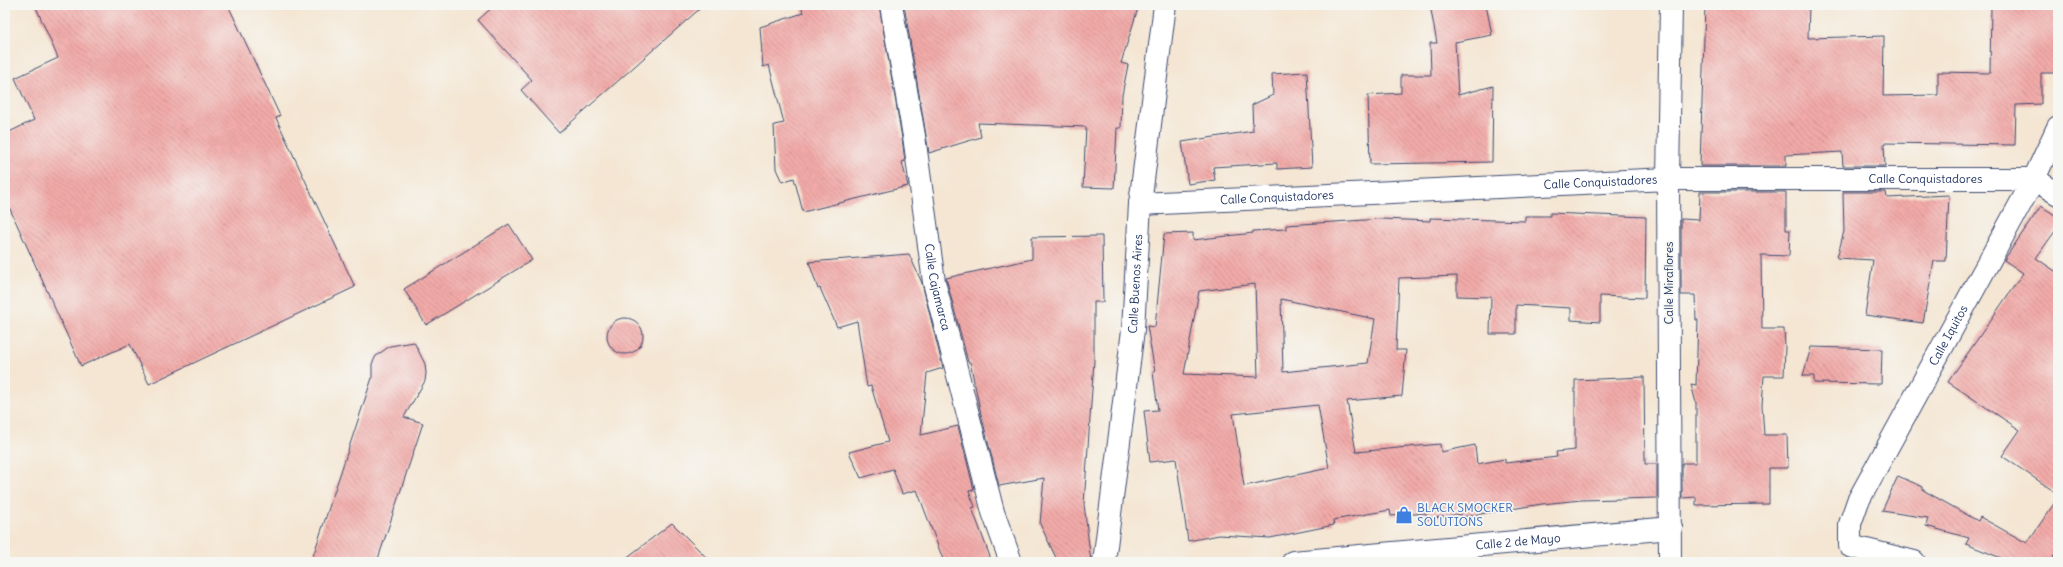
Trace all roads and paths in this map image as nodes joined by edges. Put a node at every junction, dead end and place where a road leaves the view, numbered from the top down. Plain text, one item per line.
1 (891, 5) edge
2 (1165, 5) edge
3 (1671, 5) edge
4 (2058, 127) edge
5 (1668, 179) junction
6 (2034, 179) junction
7 (2058, 194) edge
8 (1140, 204) junction
9 (1671, 528) junction
10 (1011, 562) edge
11 (1104, 562) edge
12 (1294, 562) edge
13 (1670, 562) edge
14 (1914, 562) edge

1 - 10 street, Calle Cajamarca
2 - 8 street, Calle Buenos Aires
3 - 5 street, Calle Miraflores
4 - 6 street, Calle Iquitos
5 - 6 street, Calle Conquistadores
5 - 8 street, Calle Conquistadores
5 - 9 street, Calle Miraflores
6 - 7 street
6 - 14 street, Calle Iquitos
8 - 11 street, Calle Buenos Aires
9 - 12 street, Calle 2 de Mayo
9 - 13 street, Calle Miraflores

